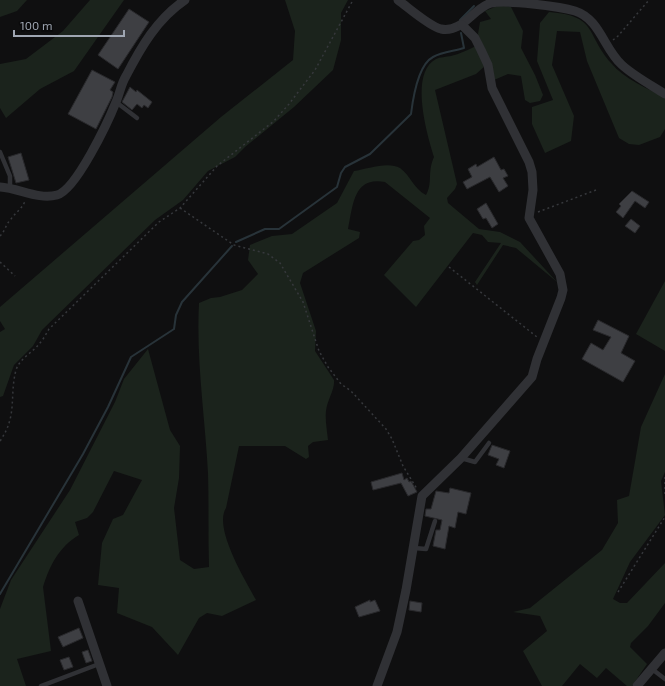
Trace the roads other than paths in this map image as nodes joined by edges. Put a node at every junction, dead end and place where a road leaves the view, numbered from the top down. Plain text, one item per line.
1 (185, 0) edge
2 (398, 0) edge
3 (462, 25) junction
4 (665, 94) edge
5 (116, 102) junction
6 (137, 118) dead end
7 (0, 152) edge
8 (0, 187) edge
9 (10, 188) junction
10 (489, 443) dead end
11 (461, 458) junction
12 (435, 520) dead end
13 (414, 548) junction
14 (78, 601) dead end
15 (665, 653) edge
16 (99, 664) junction
17 (652, 669) junction
18 (665, 679) edge
19 (41, 686) edge
20 (107, 686) edge
21 (377, 686) edge
22 (637, 686) edge

1 - 5 street
2 - 3 street
3 - 4 street
3 - 11 street
5 - 6 lane
5 - 9 street
7 - 9 lane
8 - 9 street
10 - 11 lane
11 - 13 street
12 - 13 lane
13 - 21 street
14 - 16 street
15 - 17 street
16 - 19 lane
16 - 20 street
17 - 18 lane
17 - 22 street

